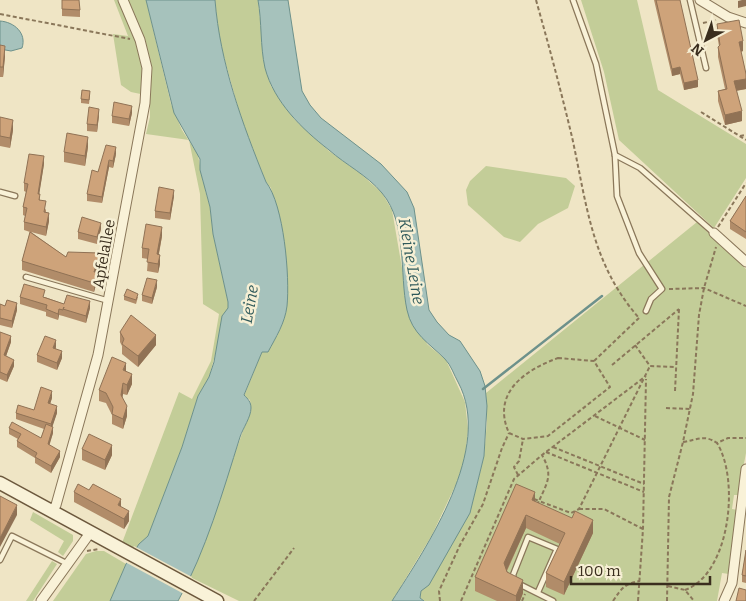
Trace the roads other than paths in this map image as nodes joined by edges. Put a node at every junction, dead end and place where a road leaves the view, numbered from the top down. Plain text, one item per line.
1 (124, 0) edge
2 (573, 0) edge
3 (690, 0) edge
4 (700, 0) edge
5 (746, 23) edge
6 (706, 68) dead end
7 (615, 155) junction
8 (0, 192) edge
9 (15, 196) dead end
10 (717, 235) joint
11 (746, 262) edge
12 (26, 277) dead end
13 (110, 302) junction
14 (646, 311) dead end
15 (746, 469) edge
16 (0, 483) edge
17 (52, 511) junction
18 (90, 533) junction
19 (0, 560) edge
20 (68, 564) junction
21 (538, 592) junction
22 (40, 601) edge
23 (217, 601) edge
24 (553, 601) edge
25 (724, 601) edge

1 - 13 street, Apfelallee
2 - 7 lane
3 - 6 lane
4 - 5 street
7 - 10 lane
7 - 14 lane
8 - 9 lane
10 - 11 street
12 - 13 lane
13 - 17 street, Apfelallee
15 - 25 street
16 - 17 main road
17 - 18 main road
18 - 20 street
18 - 23 main road
19 - 20 lane
20 - 22 street
21 - 21 lane
21 - 24 lane

